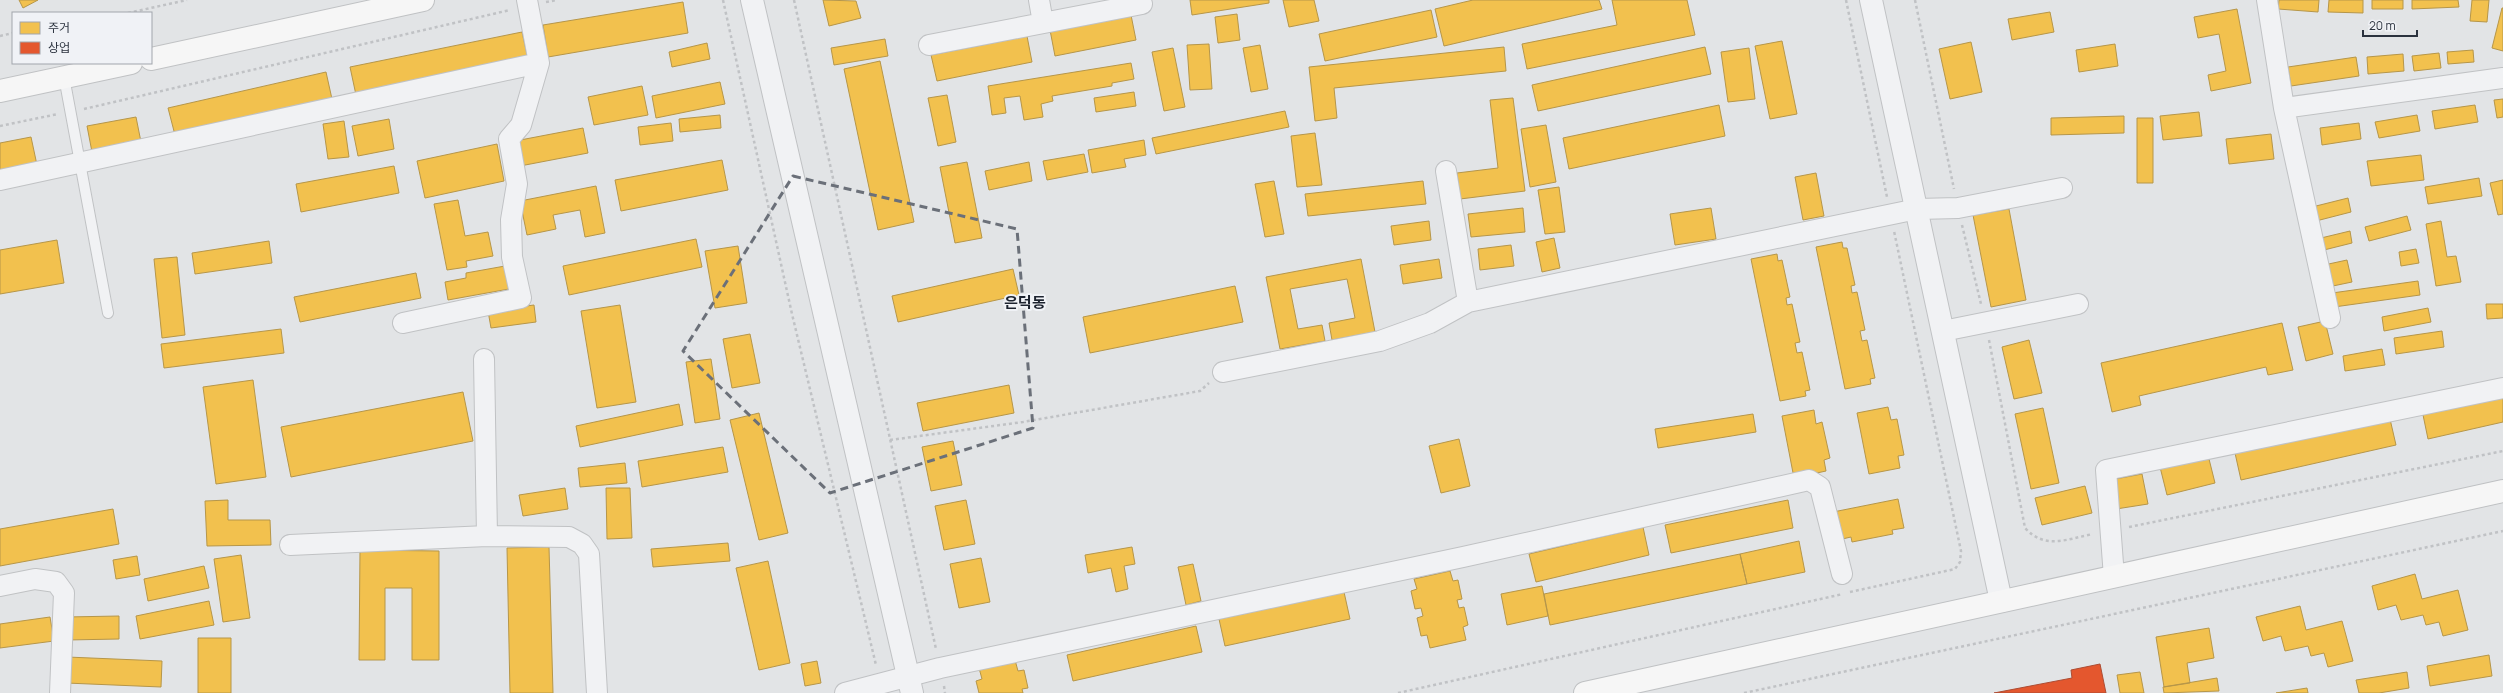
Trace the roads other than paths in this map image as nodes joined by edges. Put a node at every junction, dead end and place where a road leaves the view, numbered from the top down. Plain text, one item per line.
1 (423, 0) edge
2 (752, 0) edge
3 (1039, 0) edge
4 (1871, 0) edge
5 (2267, 0) edge
6 (528, 3) edge
7 (1142, 4) dead end
8 (1043, 23) junction
9 (928, 45) dead end
10 (152, 59) edge
11 (539, 63) junction
12 (126, 64) edge
13 (64, 77) junction
14 (2503, 78) edge
15 (0, 91) edge
16 (2284, 108) junction
17 (81, 162) junction
18 (1446, 171) dead end
19 (0, 180) edge
20 (2062, 188) dead end
21 (1917, 208) junction
22 (1468, 302) junction
23 (2078, 304) dead end
24 (108, 313) dead end
25 (2330, 318) dead end
26 (403, 323) dead end
27 (1943, 331) junction
28 (484, 358) dead end
29 (1223, 372) road end
30 (2503, 388) edge
31 (2503, 491) edge
32 (487, 536) junction
33 (290, 545) dead end
34 (1842, 574) dead end
35 (2114, 576) junction
36 (0, 586) edge
37 (2001, 601) junction
38 (910, 684) edge
39 (60, 693) edge
40 (597, 693) edge
41 (845, 693) edge
42 (1585, 693) edge

1 - 10 main road
2 - 38 street
3 - 8 street
4 - 21 street
5 - 16 street
6 - 11 street
7 - 8 street
8 - 9 street
11 - 17 street
11 - 26 street
12 - 13 main road
13 - 15 main road
13 - 17 lane
14 - 16 street
16 - 25 street
17 - 19 street
17 - 24 lane
18 - 22 street
20 - 21 street
21 - 22 street
21 - 27 street
22 - 29 street
23 - 27 street
27 - 37 street
28 - 32 street
30 - 35 street
31 - 35 main road
32 - 33 street
32 - 40 street
34 - 38 street
35 - 37 main road
36 - 39 street
37 - 42 main road
38 - 41 street

